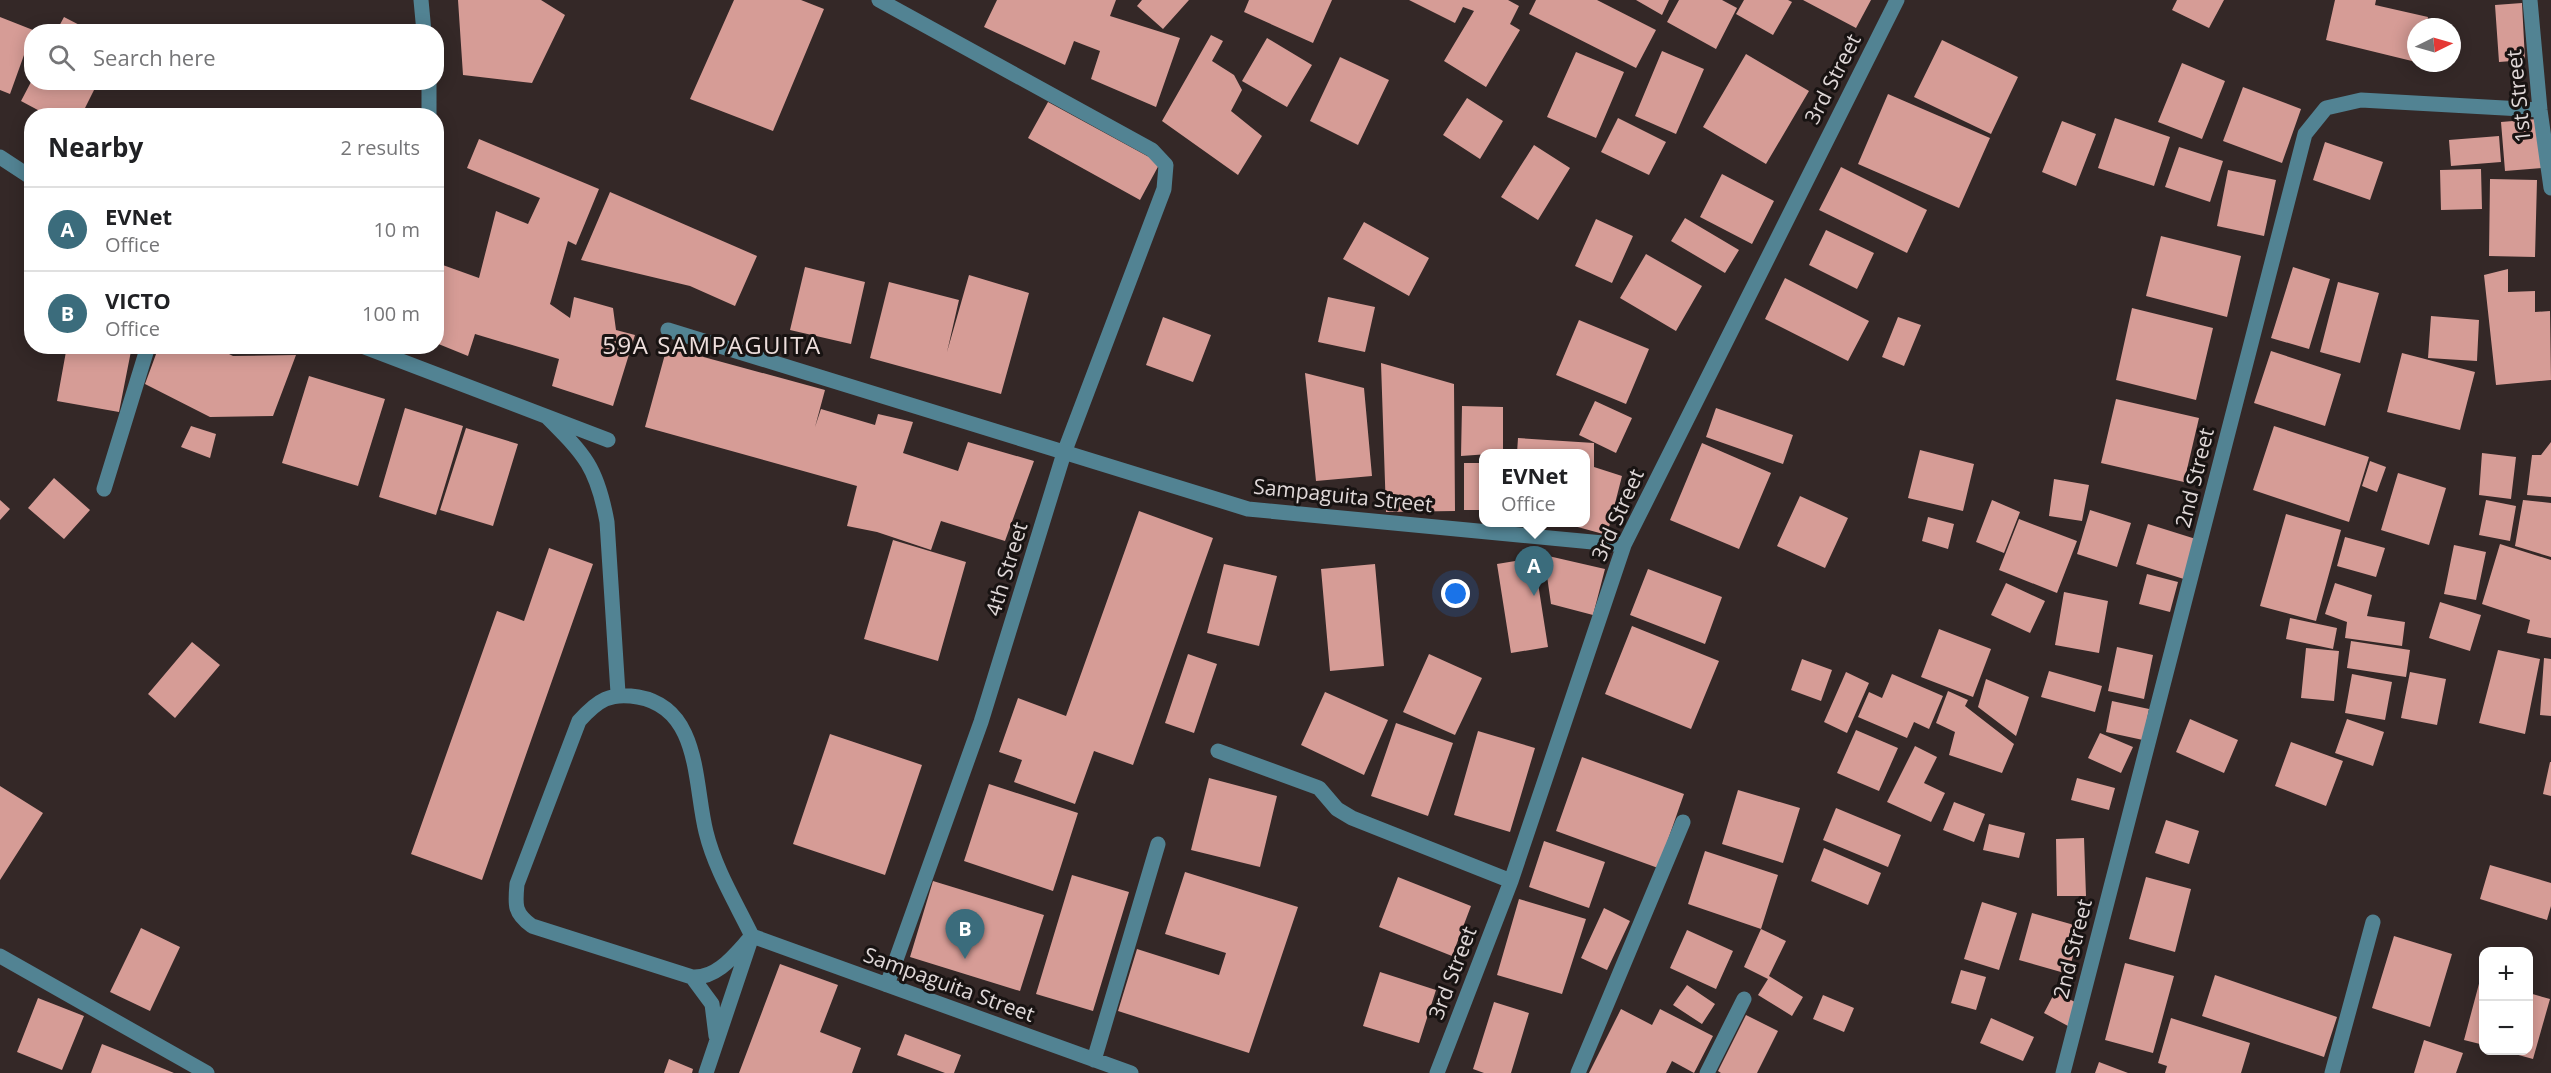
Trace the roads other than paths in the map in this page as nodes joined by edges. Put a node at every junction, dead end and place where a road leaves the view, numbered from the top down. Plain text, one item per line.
1 (422, 0) edge
2 (879, 0) edge
3 (1897, 0) edge
4 (2530, 0) edge
5 (424, 24) edge
6 (429, 90) edge
7 (429, 108) edge
8 (2540, 110) junction
9 (0, 157) edge
10 (24, 173) edge
11 (2551, 188) edge
12 (668, 330) dead end
13 (146, 354) edge
14 (398, 354) edge
15 (547, 417) junction
16 (608, 440) dead end
17 (1064, 453) junction
18 (104, 489) dead end
19 (1624, 545) junction
20 (618, 693) junction
21 (1218, 751) dead end
22 (1683, 822) dead end
23 (1158, 844) dead end
24 (1511, 881) junction
25 (2373, 922) dead end
26 (752, 936) junction
27 (0, 956) edge
28 (692, 977) junction
29 (887, 985) junction
30 (1744, 999) dead end
31 (717, 1041) junction
32 (1094, 1060) junction
33 (207, 1073) edge
34 (706, 1073) edge
35 (1131, 1073) edge
36 (1437, 1073) edge
37 (1578, 1073) edge
38 (1707, 1073) edge
39 (2063, 1073) edge
40 (2332, 1073) edge

1 - 5 street
2 - 17 street, 4th Street
3 - 19 street, 3rd Street
4 - 8 street, 1st Street
6 - 7 street
8 - 11 street, 1st Street
8 - 39 street, 2nd Street
9 - 10 street
12 - 17 street, Sampaguita Street
13 - 18 street
14 - 15 street
15 - 16 street
15 - 20 street
17 - 19 street, Sampaguita Street
17 - 29 street, 4th Street
19 - 24 street, 3rd Street
20 - 26 street
20 - 28 street
21 - 24 street
22 - 37 street
23 - 32 street
24 - 36 street, 3rd Street
25 - 40 street
26 - 28 street
26 - 29 street, Sampaguita Street
26 - 31 street
27 - 33 street
28 - 31 street
29 - 32 street, Sampaguita Street
30 - 38 street
31 - 34 street
32 - 35 street, Sampaguita Street

